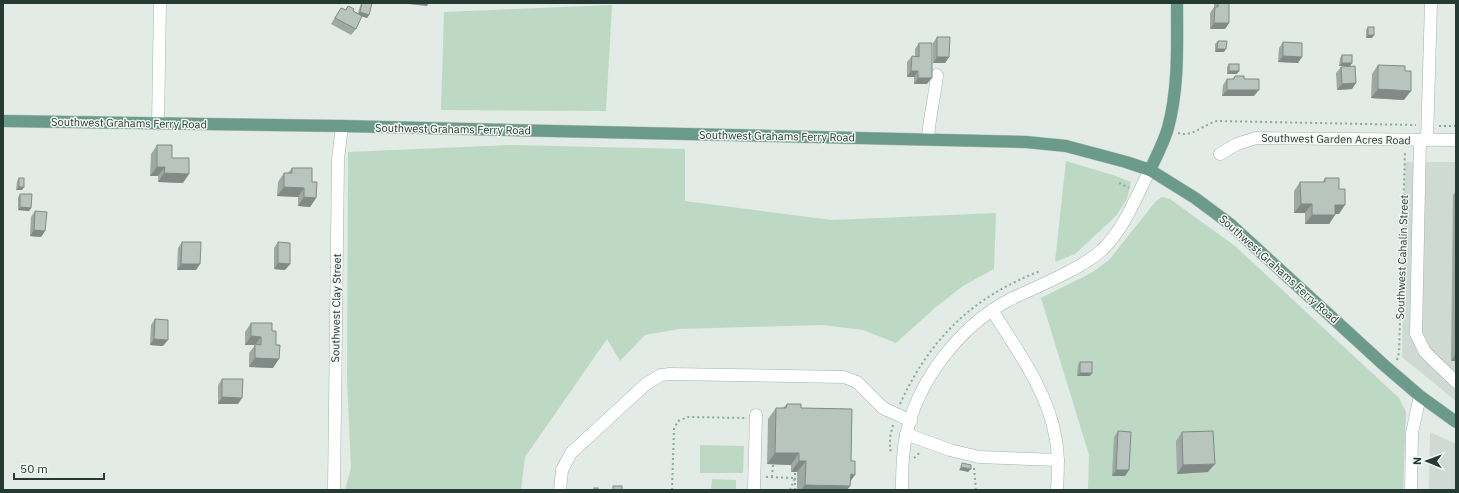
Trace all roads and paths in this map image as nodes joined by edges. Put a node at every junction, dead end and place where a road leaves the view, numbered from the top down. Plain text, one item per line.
1 (160, 3) edge
2 (1177, 3) edge
3 (1431, 3) edge
4 (937, 75) dead end
5 (3, 121) edge
6 (158, 124) junction
7 (342, 126) junction
8 (1427, 126) junction
9 (1456, 126) edge
10 (1168, 129) junction
11 (928, 139) junction
12 (1405, 140) junction
13 (1423, 140) junction
14 (1456, 140) edge
15 (1220, 154) dead end
16 (1150, 170) junction
17 (1119, 183) dead end
18 (1132, 190) dead end
19 (1042, 270) dead end
20 (992, 310) junction
21 (1393, 372) junction
22 (1456, 382) edge
23 (1420, 396) junction
24 (896, 415) junction
25 (756, 416) joint
26 (911, 421) junction
27 (1456, 422) edge
28 (906, 434) junction
29 (924, 454) dead end
30 (903, 456) junction
31 (1058, 460) junction
32 (773, 465) dead end
33 (968, 467) edge
34 (795, 472) dead end
35 (755, 477) junction
36 (772, 477) junction
37 (795, 478) junction
38 (334, 490) edge
39 (560, 490) edge
40 (672, 490) edge
41 (754, 490) edge
42 (790, 490) edge
43 (794, 490) edge
44 (902, 490) edge
45 (976, 490) edge
46 (1057, 490) edge
47 (1411, 490) edge

1 - 6 street
2 - 10 main road
3 - 8 street
4 - 11 street
5 - 6 main road, Southwest Grahams Ferry Road
6 - 7 main road, Southwest Grahams Ferry Road
7 - 11 main road, Southwest Grahams Ferry Road
7 - 38 street, Southwest Clay Street
8 - 9 path
8 - 10 path
8 - 13 street
10 - 16 main road
11 - 16 main road, Southwest Grahams Ferry Road
12 - 13 street, Southwest Garden Acres Road
12 - 15 street, Southwest Garden Acres Road
12 - 21 path, Southwest Cahalin Street
13 - 14 street, Southwest Garden Acres Road
13 - 22 street
16 - 20 street
16 - 21 main road, Southwest Grahams Ferry Road
17 - 18 path
19 - 24 path
20 - 26 street
20 - 31 street
21 - 23 main road, Southwest Grahams Ferry Road
23 - 27 main road, Southwest Grahams Ferry Road
23 - 47 street
24 - 26 street
24 - 30 path
24 - 39 street
25 - 35 street
25 - 40 path
26 - 28 street
28 - 30 street
28 - 31 street
29 - 30 path
30 - 44 street
31 - 46 street
32 - 36 path
33 - 45 path
34 - 37 path
35 - 36 path
35 - 41 street
36 - 37 path
37 - 42 path
37 - 43 path

